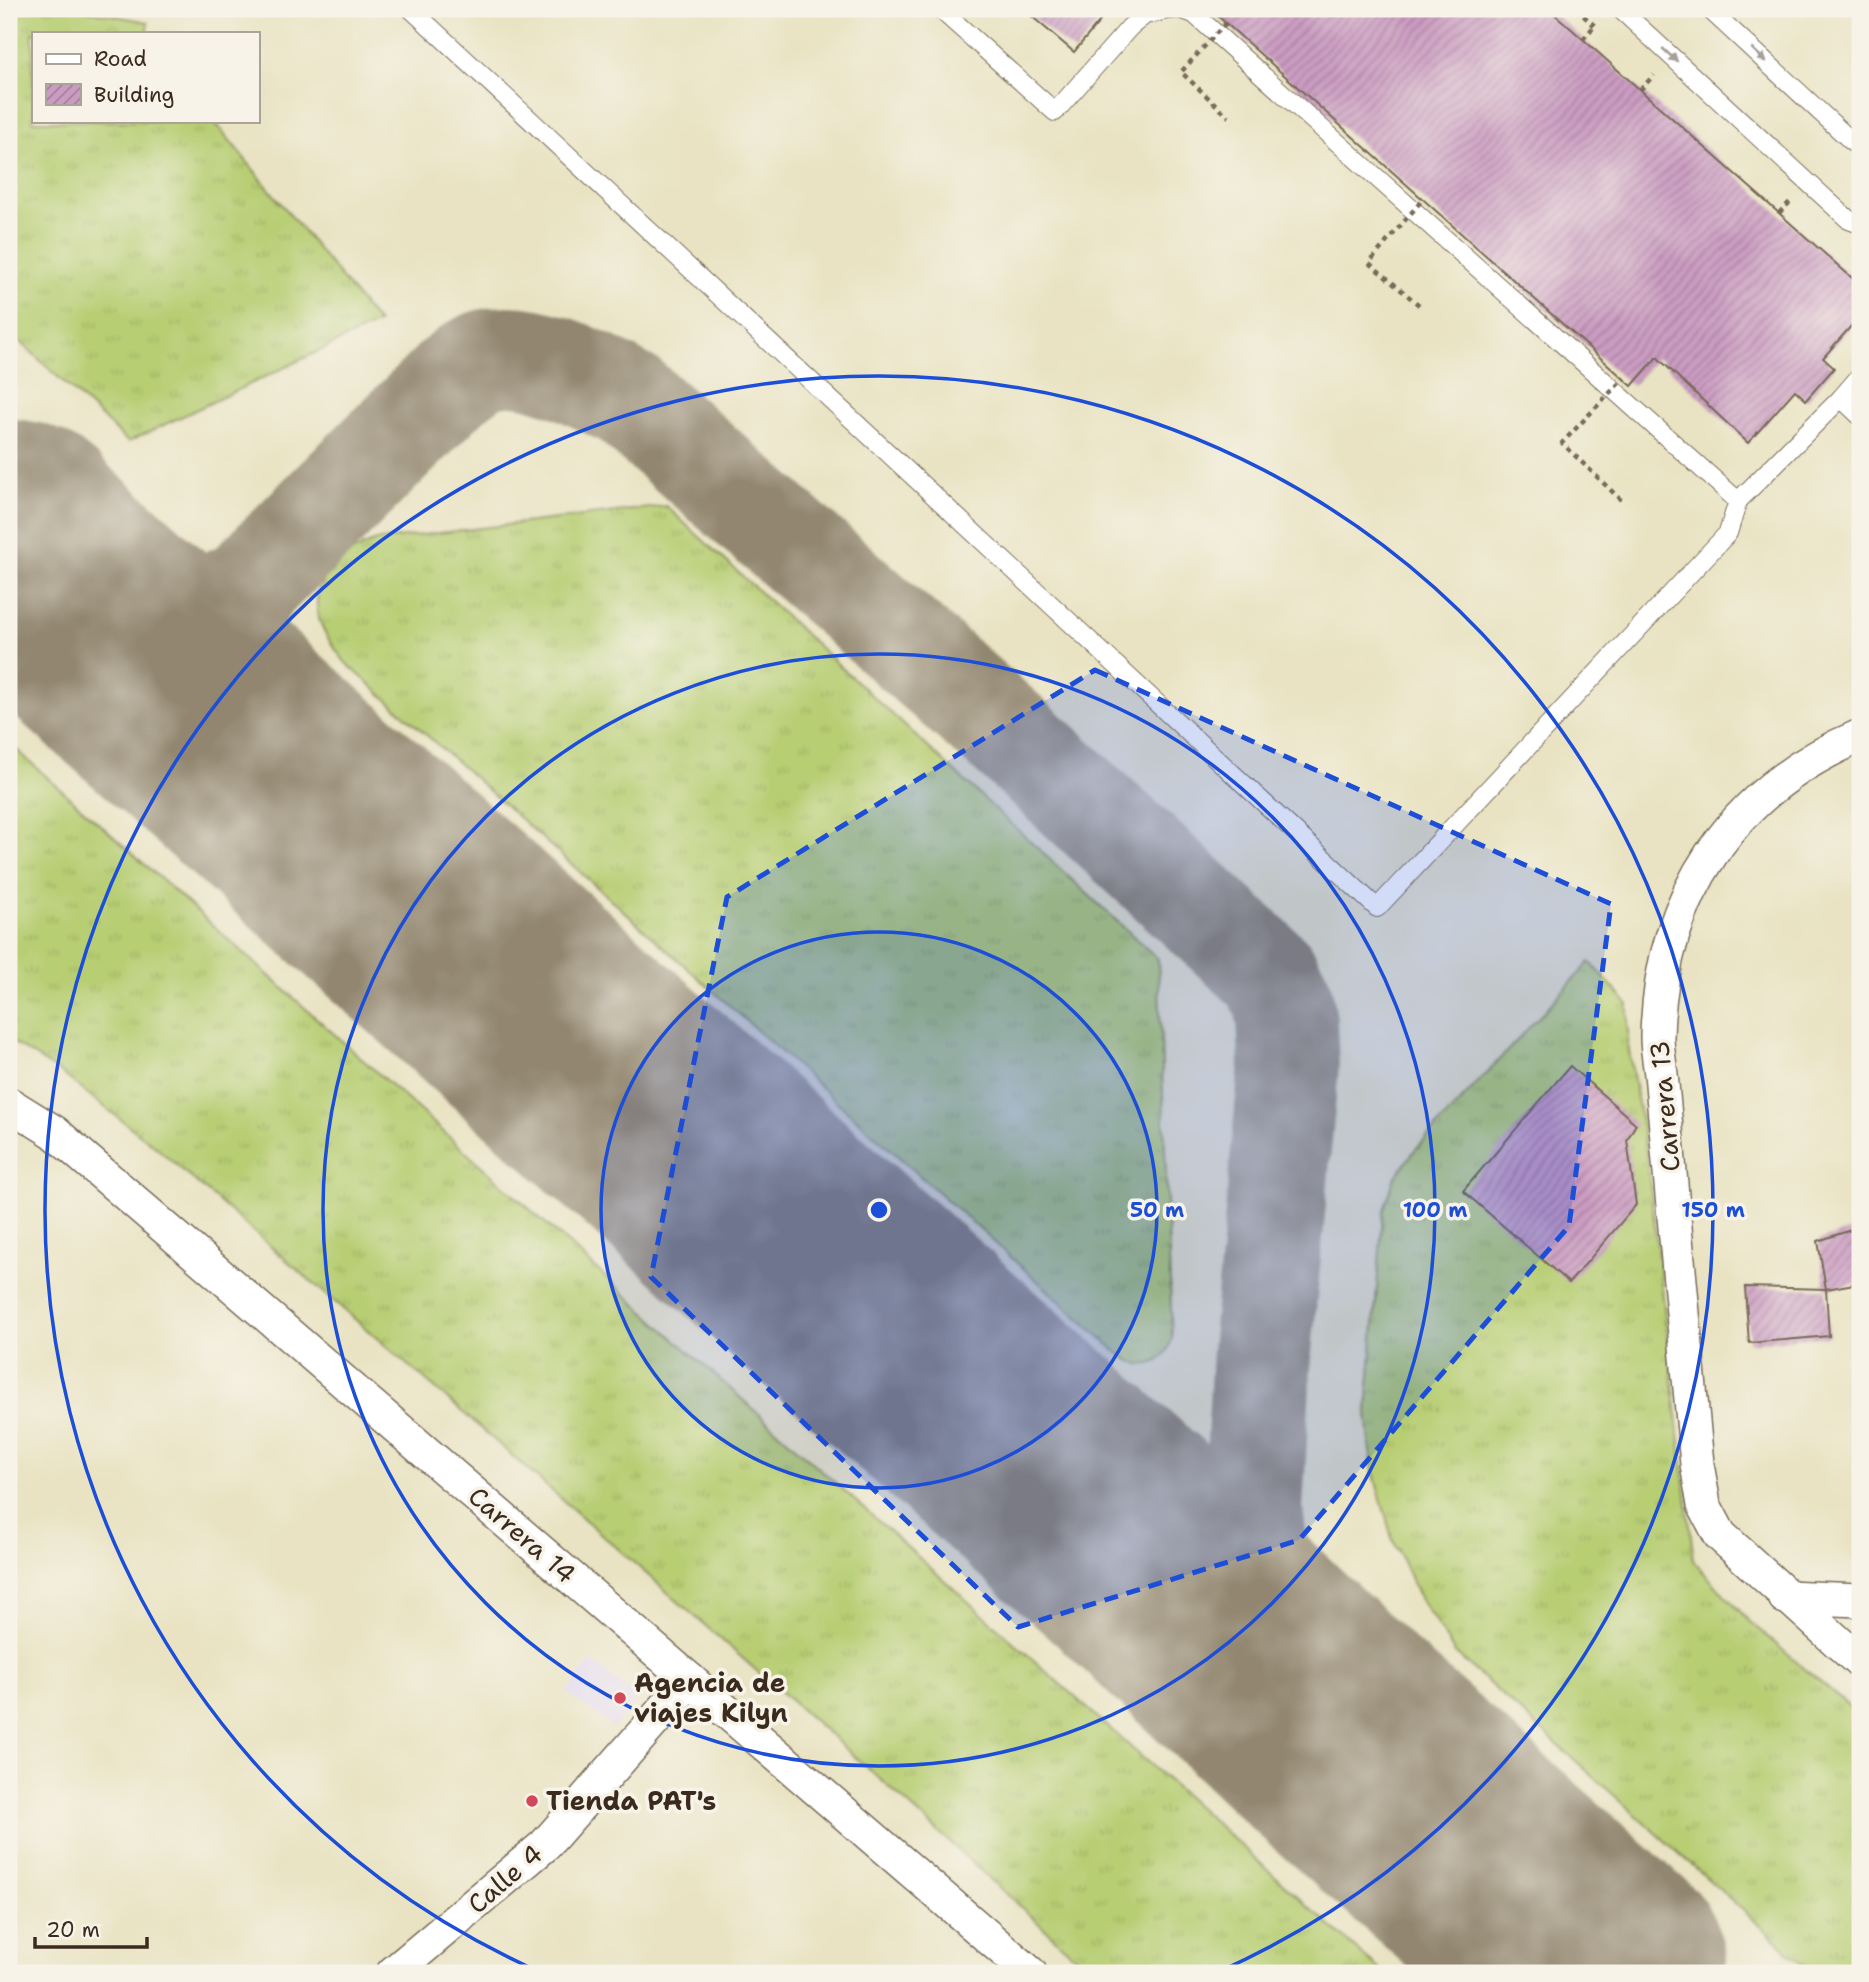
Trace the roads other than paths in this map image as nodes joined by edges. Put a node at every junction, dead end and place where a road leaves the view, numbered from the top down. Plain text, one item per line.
1 (411, 9) edge
2 (940, 9) edge
3 (1620, 9) edge
4 (1709, 9) edge
5 (1860, 149) edge
6 (1860, 225) edge
7 (1860, 376) edge
8 (1841, 398) junction
9 (1860, 416) edge
10 (1738, 501) junction
11 (1860, 736) edge
12 (9, 1104) edge
13 (1785, 1597) junction
14 (1860, 1600) edge
15 (1860, 1662) edge
16 (690, 1680) junction
17 (1015, 1967) edge
18 (393, 1973) edge

1 - 10 lane
2 - 10 lane
3 -> 6 lane
4 -> 5 lane
7 - 8 lane
8 - 9 lane
8 - 10 lane
11 - 13 street, Carrera 13
12 - 16 street, Carrera 14
13 - 14 street
13 - 15 street, Carrera 13
16 - 17 street, Carrera 14
16 - 18 street, Calle 4

